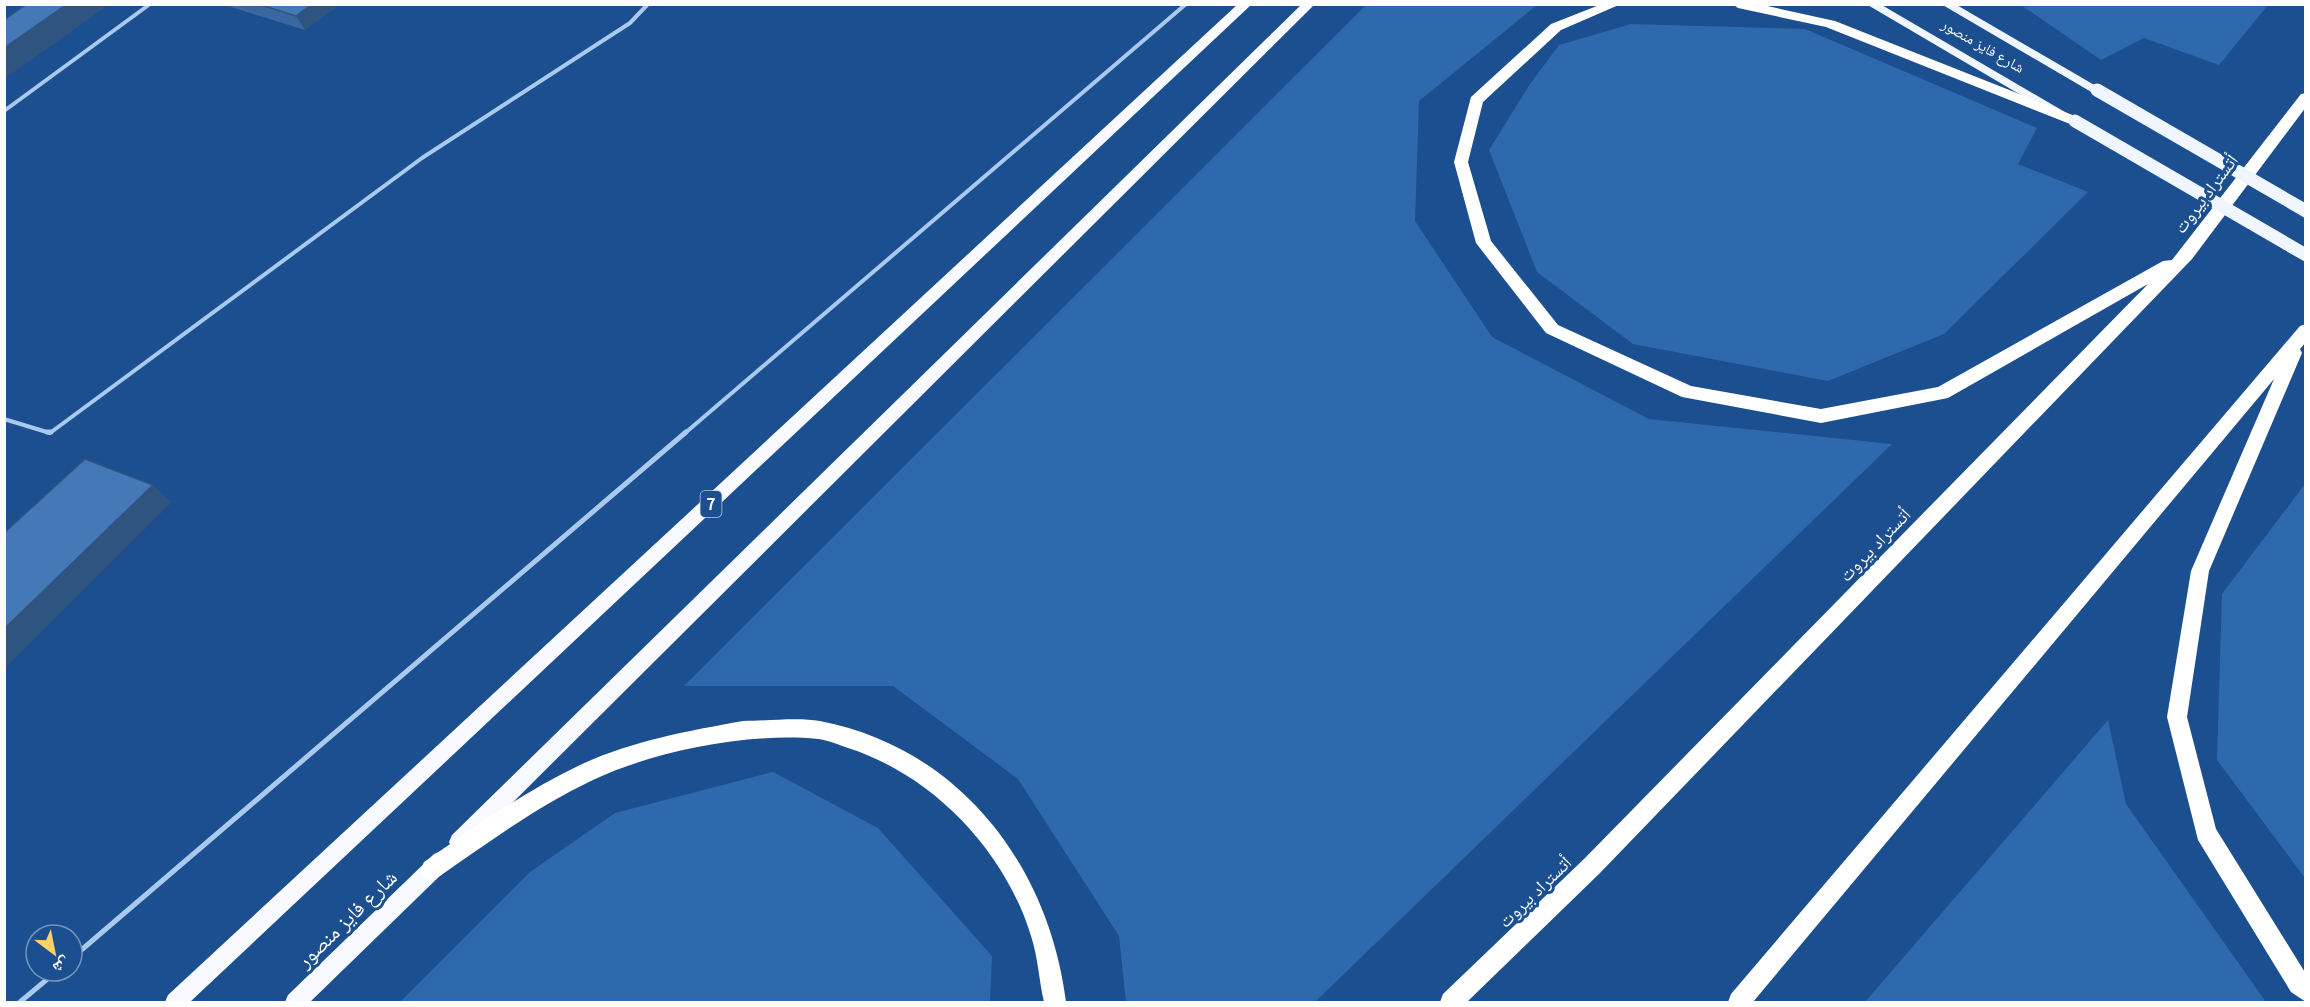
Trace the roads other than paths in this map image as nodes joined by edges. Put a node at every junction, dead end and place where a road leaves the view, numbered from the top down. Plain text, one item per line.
1 (150, 4) edge
2 (648, 4) edge
3 (1186, 4) edge
4 (1246, 4) edge
5 (1309, 4) edge
6 (1615, 4) edge
7 (1738, 4) edge
8 (1871, 4) edge
9 (1946, 4) edge
10 (2306, 81) edge
11 (2306, 97) edge
12 (4, 111) edge
13 (2292, 115) junction
14 (2075, 121) junction
15 (2306, 211) edge
16 (2186, 255) junction
17 (2306, 255) edge
18 (2304, 333) edge
19 (4, 418) edge
20 (432, 869) junction
21 (84, 948) edge
22 (43, 983) edge
23 (2306, 991) edge
24 (20, 1002) edge
25 (175, 1002) edge
26 (294, 1002) edge
27 (1055, 1002) edge
28 (1451, 1002) edge
29 (1739, 1002) edge

1 - 12 lane
2 - 19 lane
3 - 21 lane
4 - 25 highway, 7
5 - 20 highway, شارع فايز منصور
6 - 16 highway
7 - 14 highway
8 - 14 main road, شارع فايز منصور
9 - 15 main road, شارع فايز منصور, bridge
10 - 13 highway
11 - 13 highway, أتستراد بيروت
13 - 16 highway, أتستراد بيروت
14 - 17 main road, شارع فايز منصور, bridge
16 - 28 highway, أتستراد بيروت
18 - 23 highway
18 - 29 highway
20 - 26 highway, شارع فايز منصور
20 - 27 highway
22 - 24 lane

